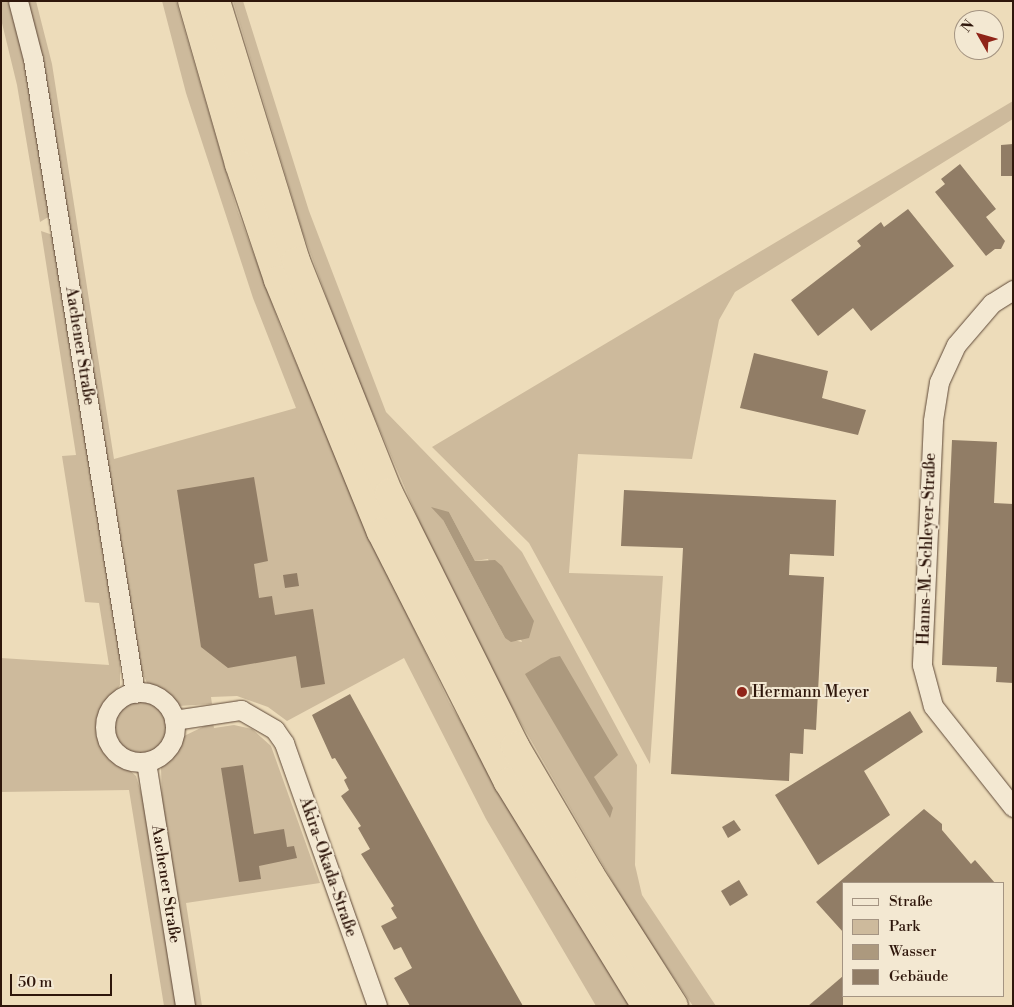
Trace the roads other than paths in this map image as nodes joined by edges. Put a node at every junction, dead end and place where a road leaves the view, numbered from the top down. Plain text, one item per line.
1 (18, 1) edge
2 (192, 1) edge
3 (216, 1) edge
4 (1013, 290) edge
5 (135, 692) junction
6 (174, 720) junction
7 (146, 762) junction
8 (1013, 807) edge
9 (185, 1006) edge
10 (377, 1006) edge
11 (646, 1006) edge
12 (674, 1006) edge

1 - 5 street, Aachener Straße
2 - 11 highway
3 - 12 highway
4 - 8 street, Hanns-M.-Schleyer-Straße
5 - 6 street
5 - 7 street
6 - 7 street
6 - 10 street, Akira-Okada-Straße
7 - 9 street, Aachener Straße

